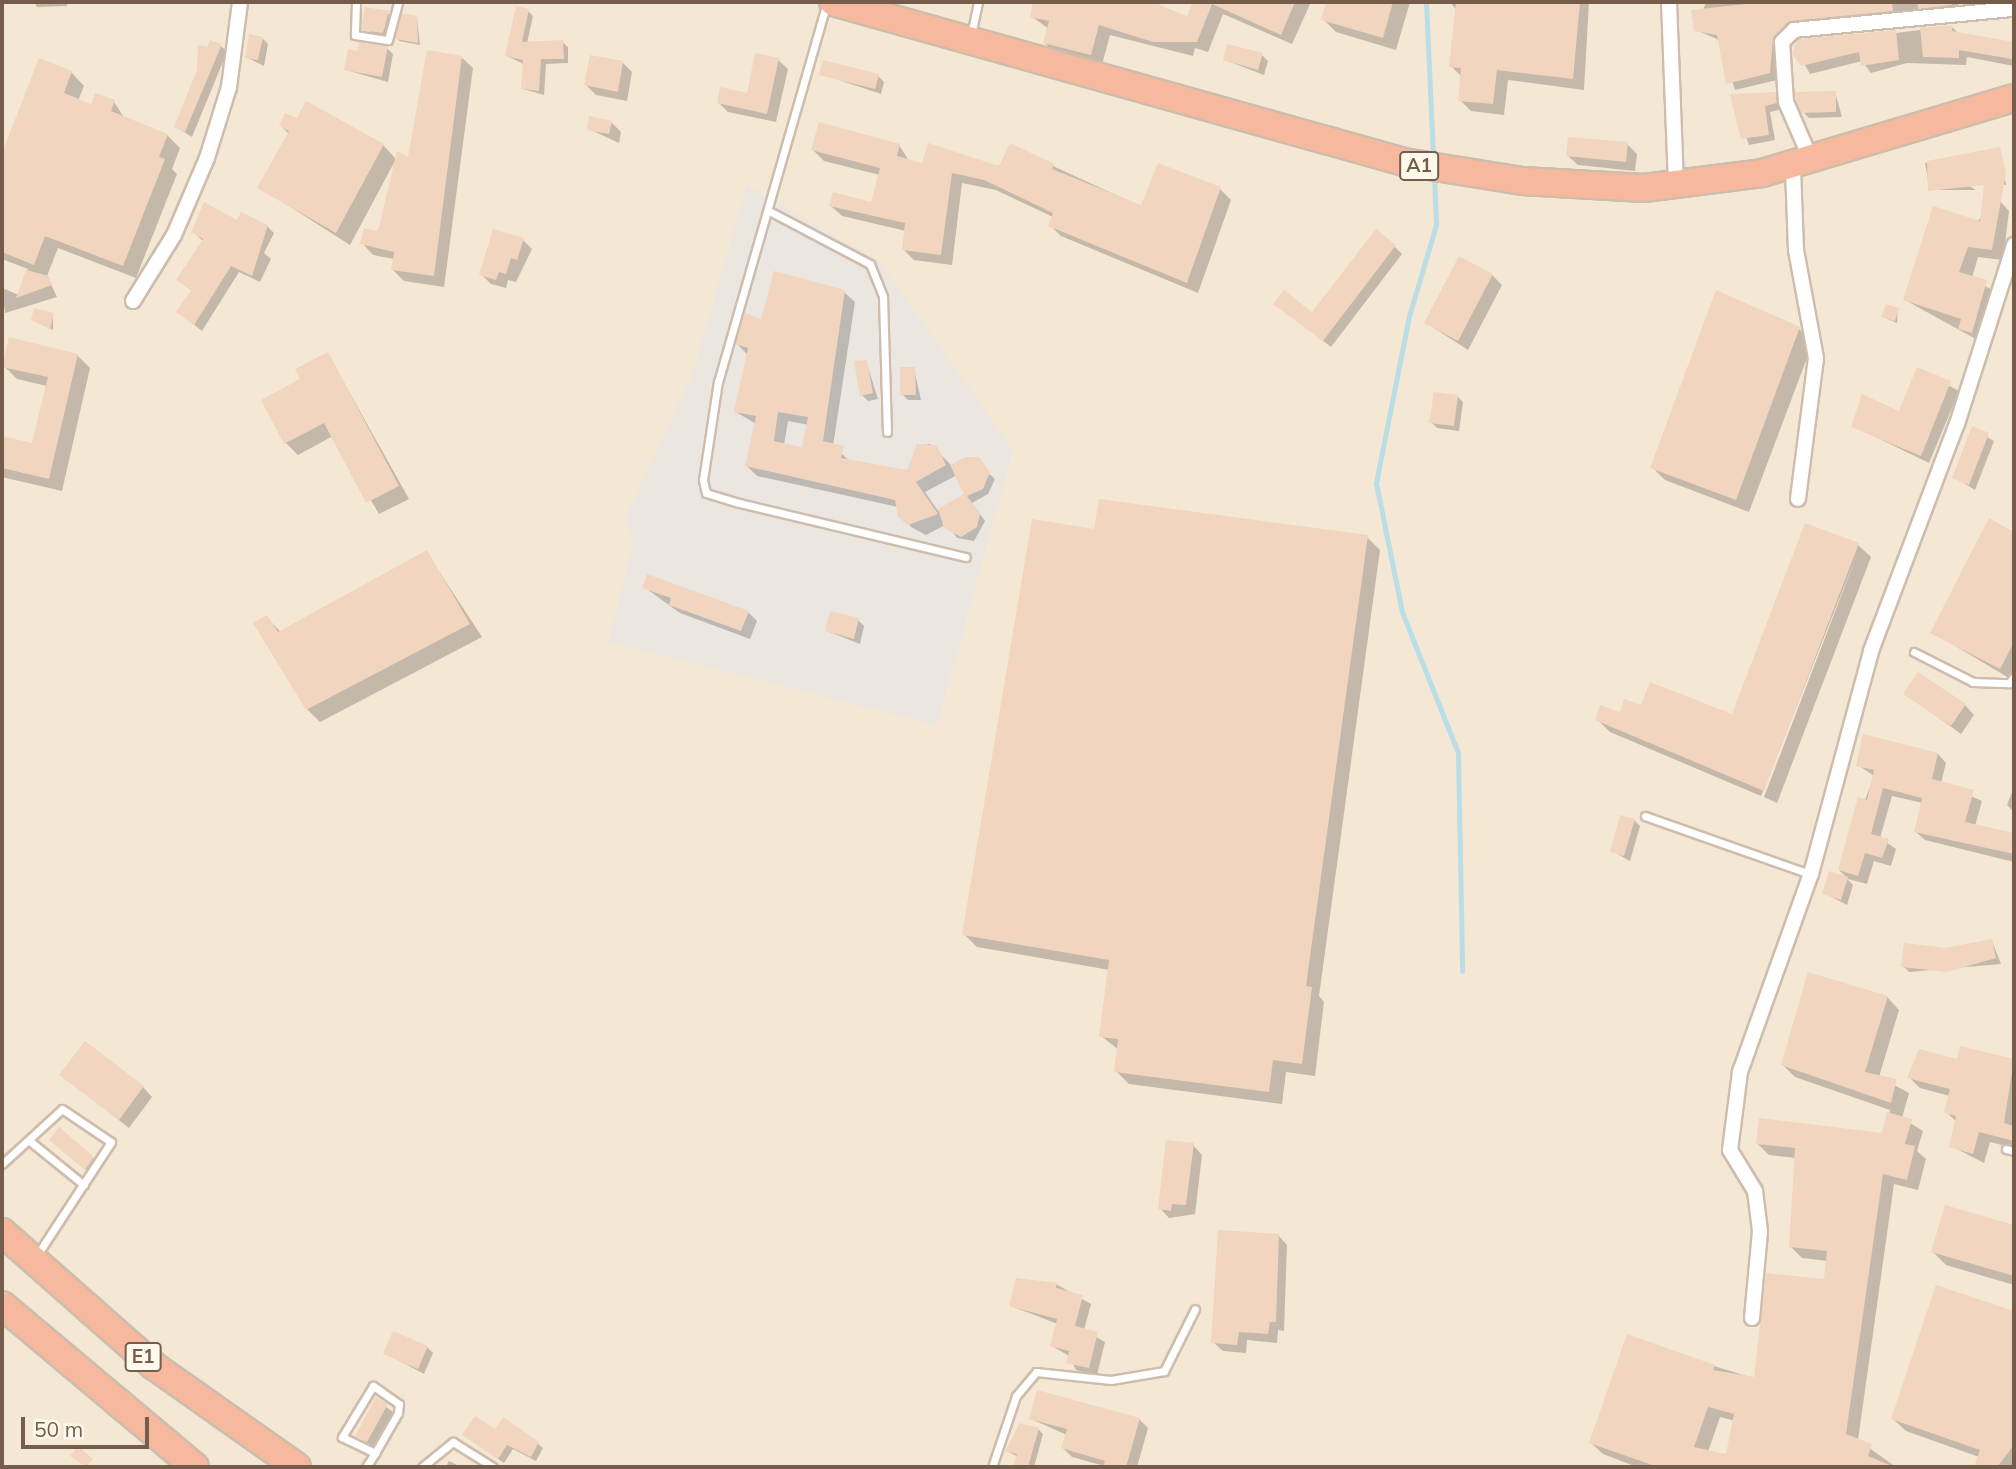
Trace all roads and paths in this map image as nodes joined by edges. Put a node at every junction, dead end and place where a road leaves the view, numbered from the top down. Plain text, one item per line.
1 (240, 2) edge
2 (356, 2) edge
3 (398, 2) edge
4 (827, 2) edge
5 (833, 2) edge
6 (978, 2) edge
7 (1669, 2) edge
8 (2014, 9) edge
9 (969, 42) junction
10 (2014, 98) edge
11 (1803, 165) junction
12 (1676, 182) junction
13 (771, 212) junction
14 (2014, 245) edge
15 (133, 302) dead end
16 (887, 432) dead end
17 (1798, 499) dead end
18 (966, 557) dead end
19 (1914, 652) dead end
20 (2014, 677) edge
21 (1645, 816) dead end
22 (1811, 874) junction
23 (31, 1142) junction
24 (2006, 1149) dead end
25 (2014, 1152) edge
26 (2, 1164) edge
27 (84, 1185) junction
28 (2, 1232) edge
29 (33, 1262) junction
30 (2, 1305) edge
31 (1195, 1309) dead end
32 (1752, 1318) dead end
33 (375, 1453) junction
34 (194, 1467) edge
35 (297, 1467) edge
36 (366, 1467) edge
37 (422, 1467) edge
38 (493, 1467) edge
39 (992, 1467) edge

1 - 15 street
2 - 3 lane
4 - 13 lane
5 - 9 highway, A1
6 - 9 lane
7 - 12 street
8 - 11 street
9 - 12 highway, A1
10 - 11 highway, A1
11 - 12 highway, A1
11 - 17 street
13 - 16 lane
13 - 18 lane
14 - 22 street
19 - 20 lane
21 - 22 lane
22 - 32 street
23 - 26 lane
23 - 27 lane
23 - 27 lane
24 - 25 lane
27 - 29 lane
28 - 29 highway, E1
29 - 35 highway, E1
30 - 34 highway, E1
31 - 39 lane
33 - 33 lane
33 - 36 lane
37 - 38 lane

